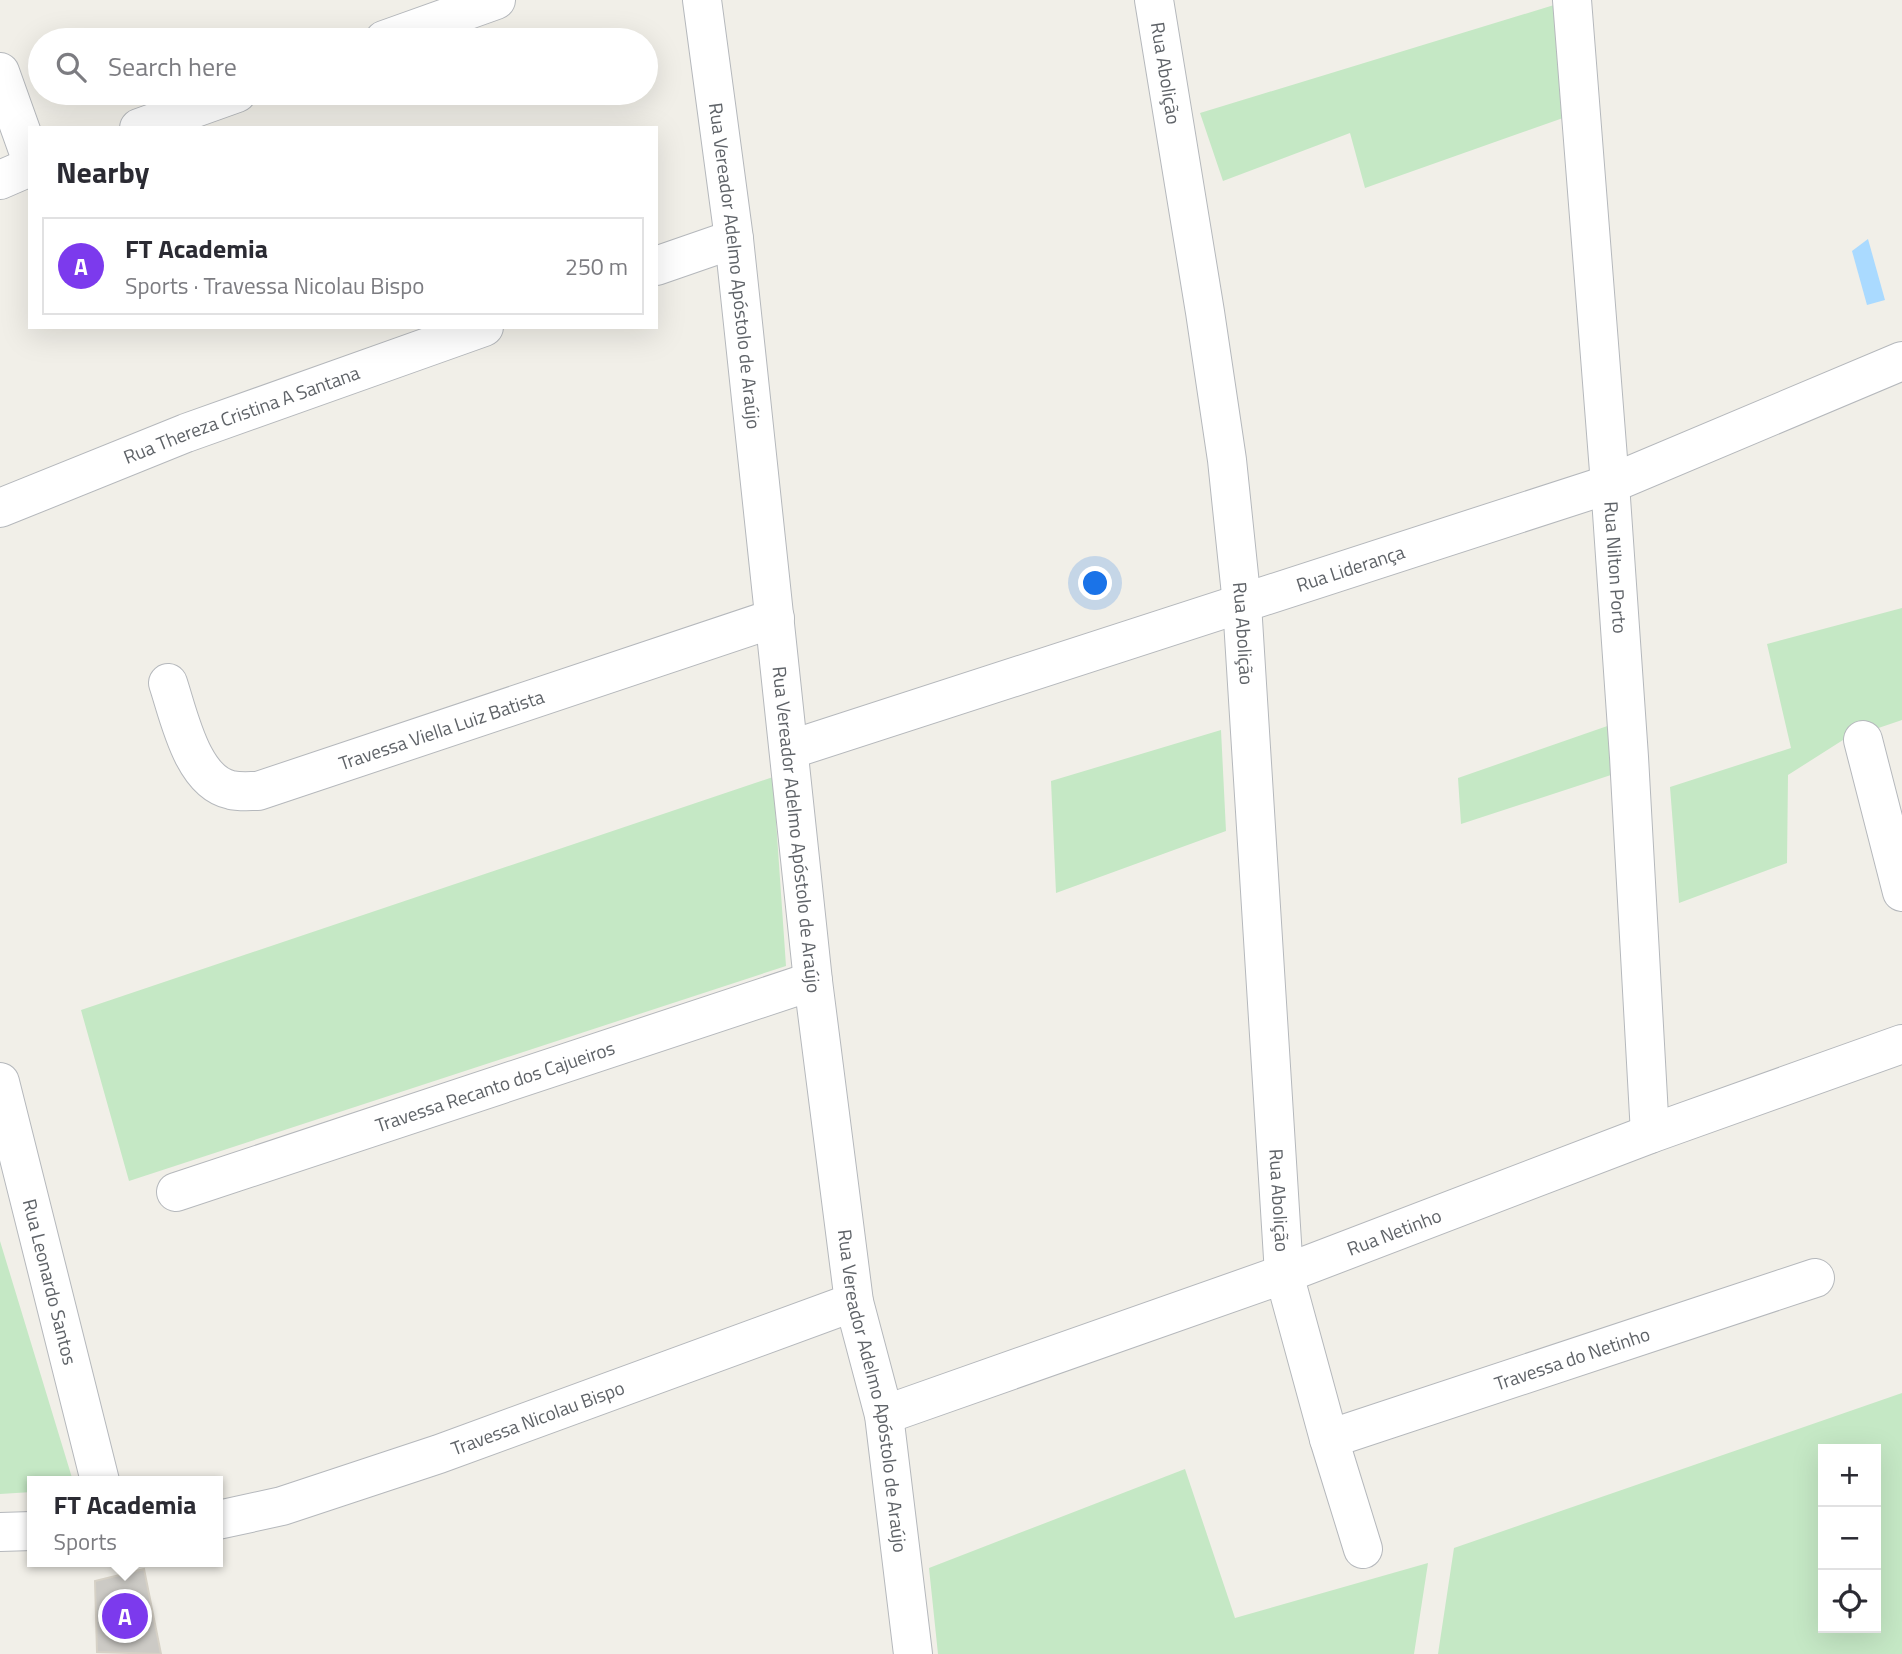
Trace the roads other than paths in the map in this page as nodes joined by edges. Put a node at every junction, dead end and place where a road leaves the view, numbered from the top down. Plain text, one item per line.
1 (496, 0) edge
2 (702, 0) edge
3 (1154, 0) edge
4 (1572, 0) edge
5 (418, 28) edge
6 (0, 72) edge
7 (203, 105) edge
8 (145, 126) edge
9 (28, 150) edge
10 (28, 168) edge
11 (0, 180) edge
12 (734, 239) junction
13 (658, 265) edge
14 (478, 329) edge
15 (1902, 360) edge
16 (1610, 484) junction
17 (0, 508) edge
18 (1242, 604) junction
19 (775, 618) junction
20 (168, 683) dead end
21 (1863, 740) dead end
22 (789, 750) junction
23 (1902, 892) edge
24 (813, 981) junction
25 (1902, 1044) edge
26 (0, 1082) edge
27 (1650, 1134) junction
28 (176, 1192) dead end
29 (1284, 1275) junction
30 (1815, 1278) dead end
31 (854, 1302) junction
32 (884, 1415) junction
33 (1329, 1439) junction
34 (99, 1476) edge
35 (223, 1519) edge
36 (27, 1531) edge
37 (0, 1532) edge
38 (1363, 1549) dead end
39 (913, 1654) edge

1 - 5 street
2 - 12 street, Rua Vereador Adelmo Apóstolo de Araújo
3 - 18 street, Rua Abolição
4 - 16 street, Rua Nilton Porto
6 - 9 street
7 - 8 street
10 - 11 street
12 - 13 street
12 - 19 street, Rua Vereador Adelmo Apóstolo de Araújo
14 - 17 street, Rua Thereza Cristina A Santana
15 - 16 street, Rua Liderança
16 - 18 street, Rua Liderança
16 - 27 street, Rua Nilton Porto
18 - 22 street, Rua Liderança
18 - 29 street, Rua Abolição
19 - 20 street, Travessa Viella Luiz Batista
19 - 22 street, Rua Vereador Adelmo Apóstolo de Araújo
21 - 23 street
22 - 24 street, Rua Vereador Adelmo Apóstolo de Araújo
24 - 28 street, Travessa Recanto dos Cajueiros
24 - 31 street, Rua Vereador Adelmo Apóstolo de Araújo
25 - 27 street, Rua Netinho
26 - 34 street, Rua Leonardo Santos
27 - 29 street, Rua Netinho
29 - 32 street, Rua Netinho
29 - 33 street
30 - 33 street, Travessa do Netinho
31 - 32 street, Rua Vereador Adelmo Apóstolo de Araújo
31 - 35 street, Travessa Nicolau Bispo
32 - 39 street, Rua Vereador Adelmo Apóstolo de Araújo
33 - 38 street
36 - 37 street

